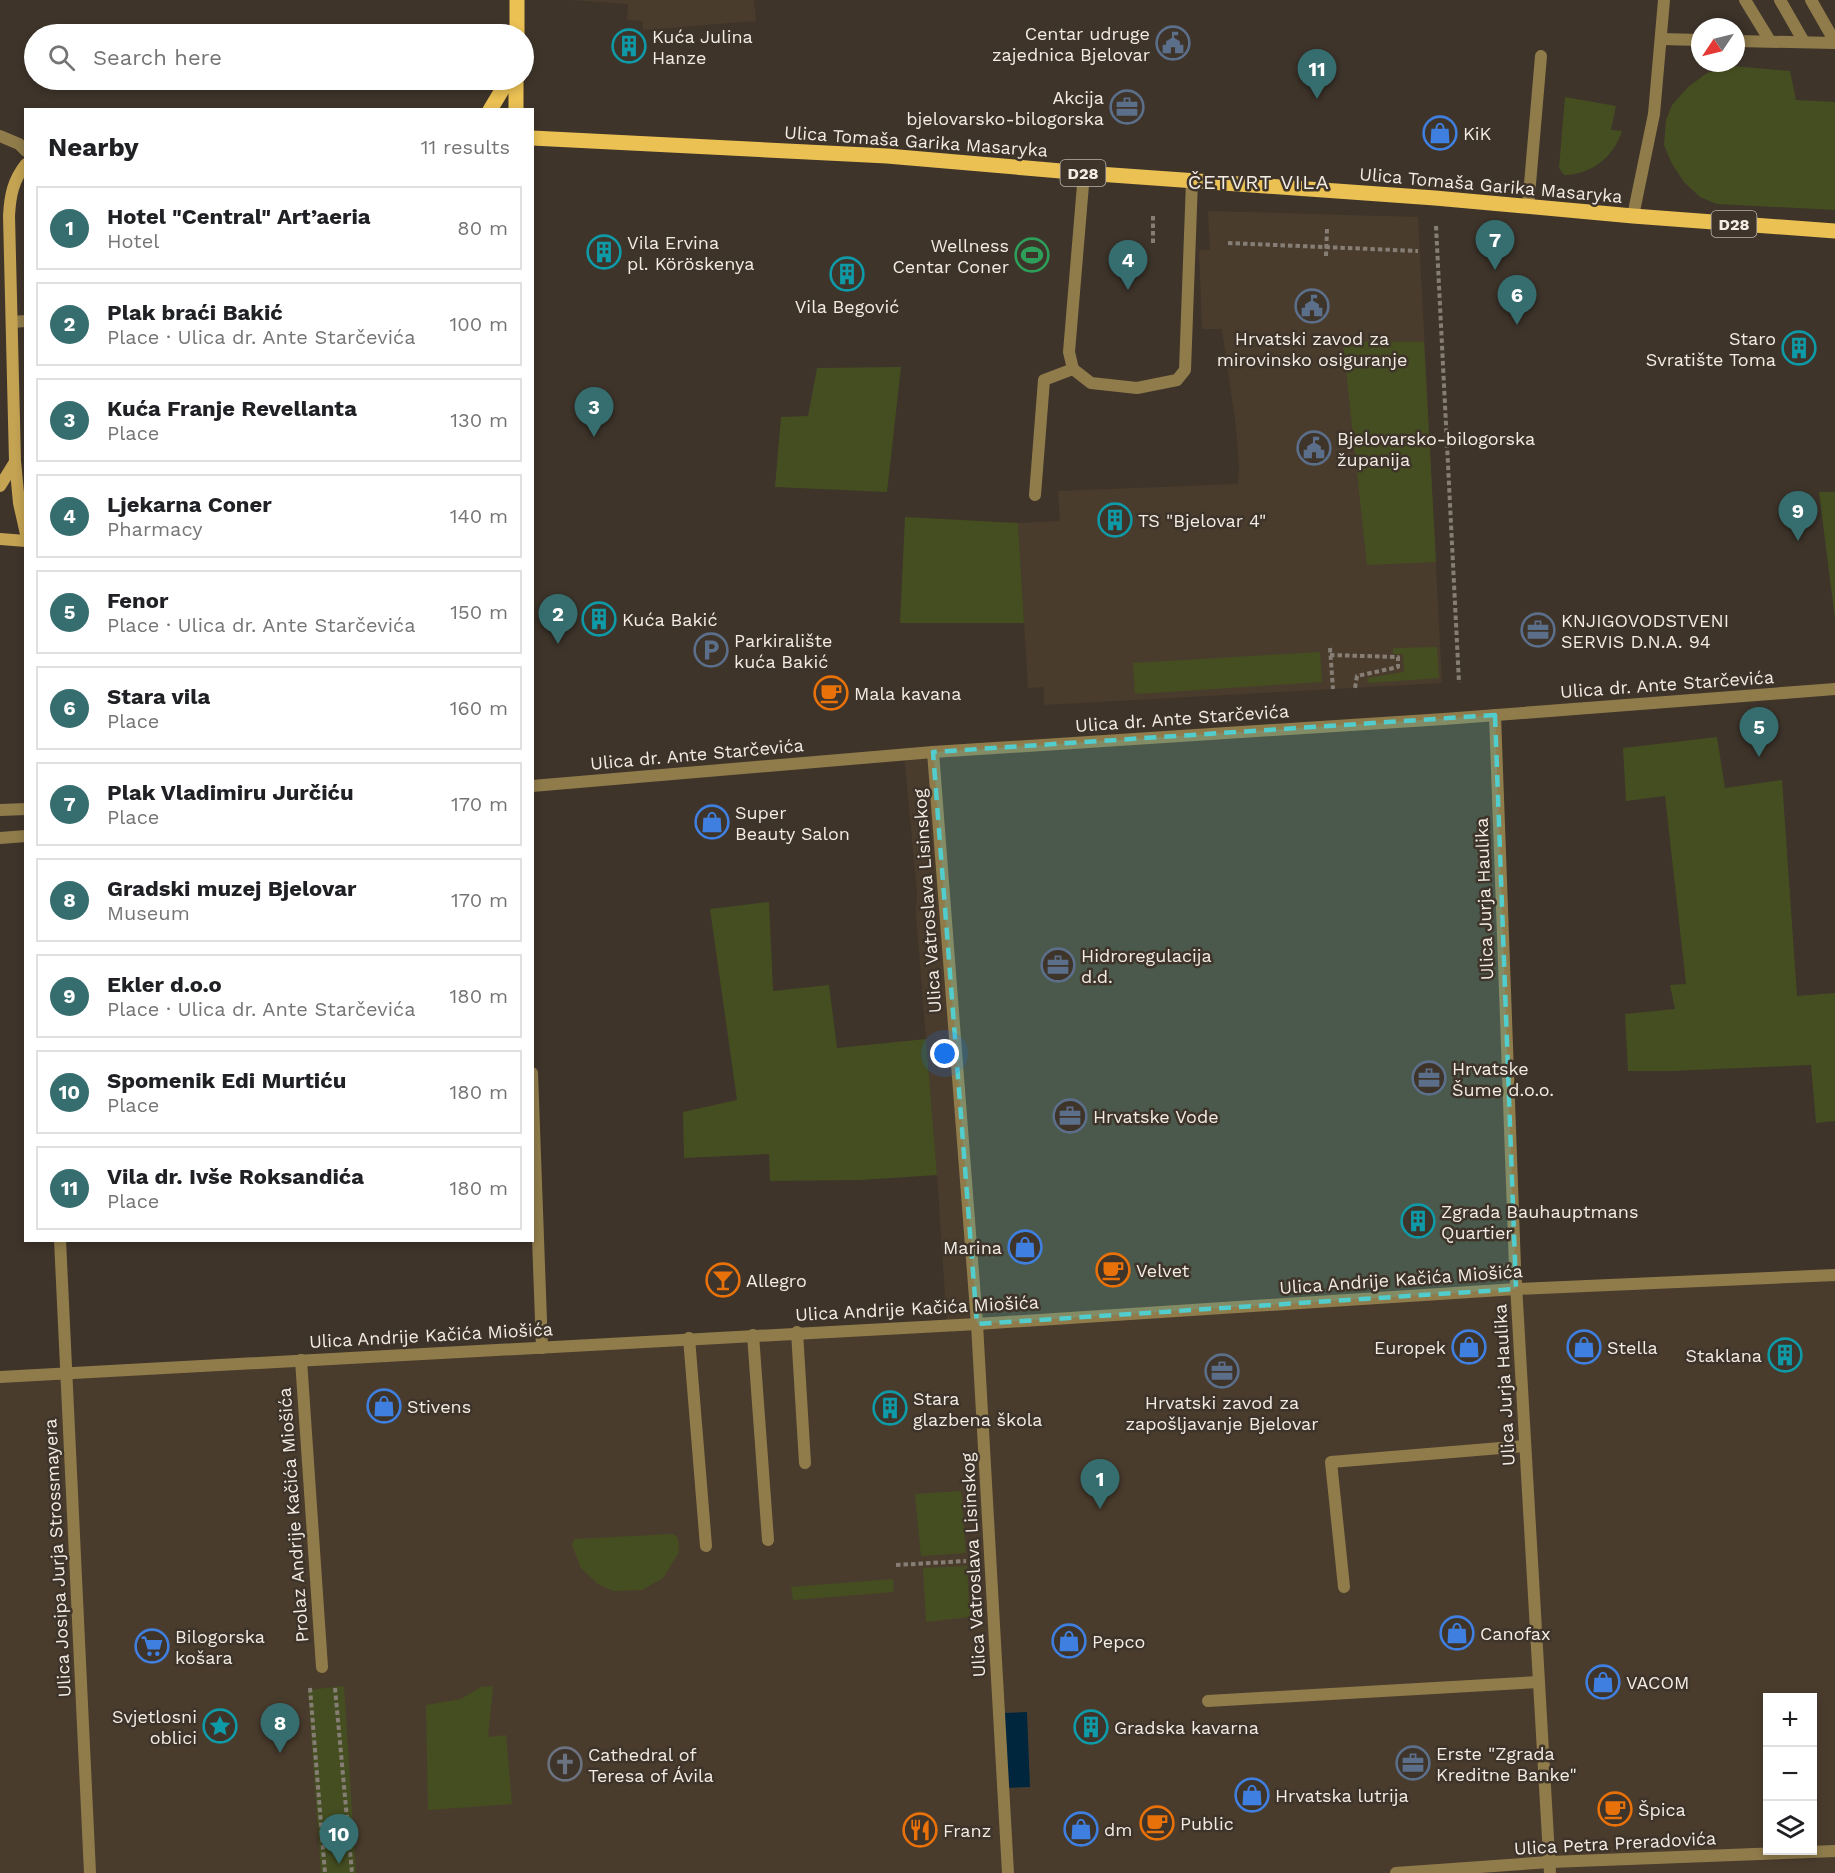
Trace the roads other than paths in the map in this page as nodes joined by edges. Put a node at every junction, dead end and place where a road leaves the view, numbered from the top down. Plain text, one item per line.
1 (517, 0) edge
2 (1664, 0) edge
3 (1745, 0) edge
4 (1780, 0) edge
5 (1811, 0) edge
6 (517, 24) edge
7 (1661, 39) junction
8 (1691, 40) edge
9 (1745, 40) edge
10 (1770, 41) junction
11 (1804, 42) junction
12 (1835, 43) edge
13 (1541, 56) dead end
14 (502, 90) edge
15 (516, 90) edge
16 (491, 108) edge
17 (516, 108) edge
18 (0, 136) edge
19 (534, 138) edge
20 (24, 149) edge
21 (24, 167) edge
22 (1084, 173) junction
23 (1192, 181) junction
24 (1528, 207) junction
25 (1633, 216) junction
26 (1835, 231) edge
27 (24, 321) edge
28 (12, 322) junction
29 (1073, 369) junction
30 (15, 461) junction
31 (0, 486) edge
32 (1035, 495) dead end
33 (24, 525) edge
34 (0, 539) edge
35 (24, 541) edge
36 (1835, 689) edge
37 (1496, 715) junction
38 (933, 752) junction
39 (534, 786) edge
40 (24, 809) edge
41 (0, 810) edge
42 (24, 836) edge
43 (0, 838) edge
44 (534, 1128) edge
45 (60, 1242) edge
46 (1835, 1275) edge
47 (1516, 1289) junction
48 (977, 1323) junction
49 (797, 1332) junction
50 (753, 1335) junction
51 (689, 1338) junction
52 (542, 1348) junction
53 (301, 1360) junction
54 (66, 1372) junction
55 (0, 1377) edge
56 (1525, 1446) junction
57 (805, 1463) dead end
58 (768, 1540) dead end
59 (706, 1546) dead end
60 (1344, 1587) dead end
61 (322, 1667) dead end
62 (1539, 1682) junction
63 (1208, 1701) dead end
64 (1835, 1851) edge
65 (1550, 1868) edge
66 (90, 1873) edge
67 (1008, 1873) edge
68 (1396, 1873) edge

1 - 6 main road
2 - 7 street
3 - 10 street
4 - 11 street
5 - 12 street
7 - 8 street
7 - 25 street
9 - 10 street
10 - 11 street
11 - 12 street
13 - 24 street
14 - 16 main road
15 - 17 main road
18 - 20 street
19 - 22 main road, Ulica Tomaša Garika Masaryka / D28
21 - 28 main road
22 - 23 main road, Ulica Tomaša Garika Masaryka / D28
22 - 29 street
23 - 24 main road, Ulica Tomaša Garika Masaryka / D28
23 - 29 street
24 - 25 main road, Ulica Tomaša Garika Masaryka / D28
25 - 26 main road, Ulica Tomaša Garika Masaryka / D28
27 - 28 street
28 - 30 main road
29 - 32 street
30 - 31 main road
30 - 33 main road
34 - 35 main road
36 - 37 street, Ulica dr. Ante Starčevića
37 - 38 street, Ulica dr. Ante Starčevića
37 - 47 street, Ulica Jurja Haulika
38 - 39 street, Ulica dr. Ante Starčevića
38 - 48 street, Ulica Vatroslava Lisinskog
40 - 41 street
42 - 43 street
44 - 52 street
45 - 54 street, Ulica Josipa Jurja Strossmayera
46 - 47 street, Ulica Andrije Kačića Miošića
47 - 48 street, Ulica Andrije Kačića Miošića
47 - 56 street, Ulica Jurja Haulika
48 - 49 street, Ulica Andrije Kačića Miošića
48 - 67 street, Ulica Vatroslava Lisinskog
49 - 50 street, Ulica Andrije Kačića Miošića
49 - 57 street
50 - 51 street, Ulica Andrije Kačića Miošića
50 - 58 street
51 - 52 street, Ulica Andrije Kačića Miošića
51 - 59 street
52 - 53 street, Ulica Andrije Kačića Miošića
53 - 54 street, Ulica Andrije Kačića Miošića
53 - 61 street, Prolaz Andrije Kačića Miošića
54 - 55 street, Ulica Andrije Kačića Miošića
54 - 66 street, Ulica Josipa Jurja Strossmayera
56 - 60 street
56 - 62 street, Ulica Jurja Haulika
62 - 63 street
62 - 65 street, Ulica Jurja Haulika
64 - 65 street, Ulica Petra Preradovića
65 - 68 street, Ulica Petra Preradovića

